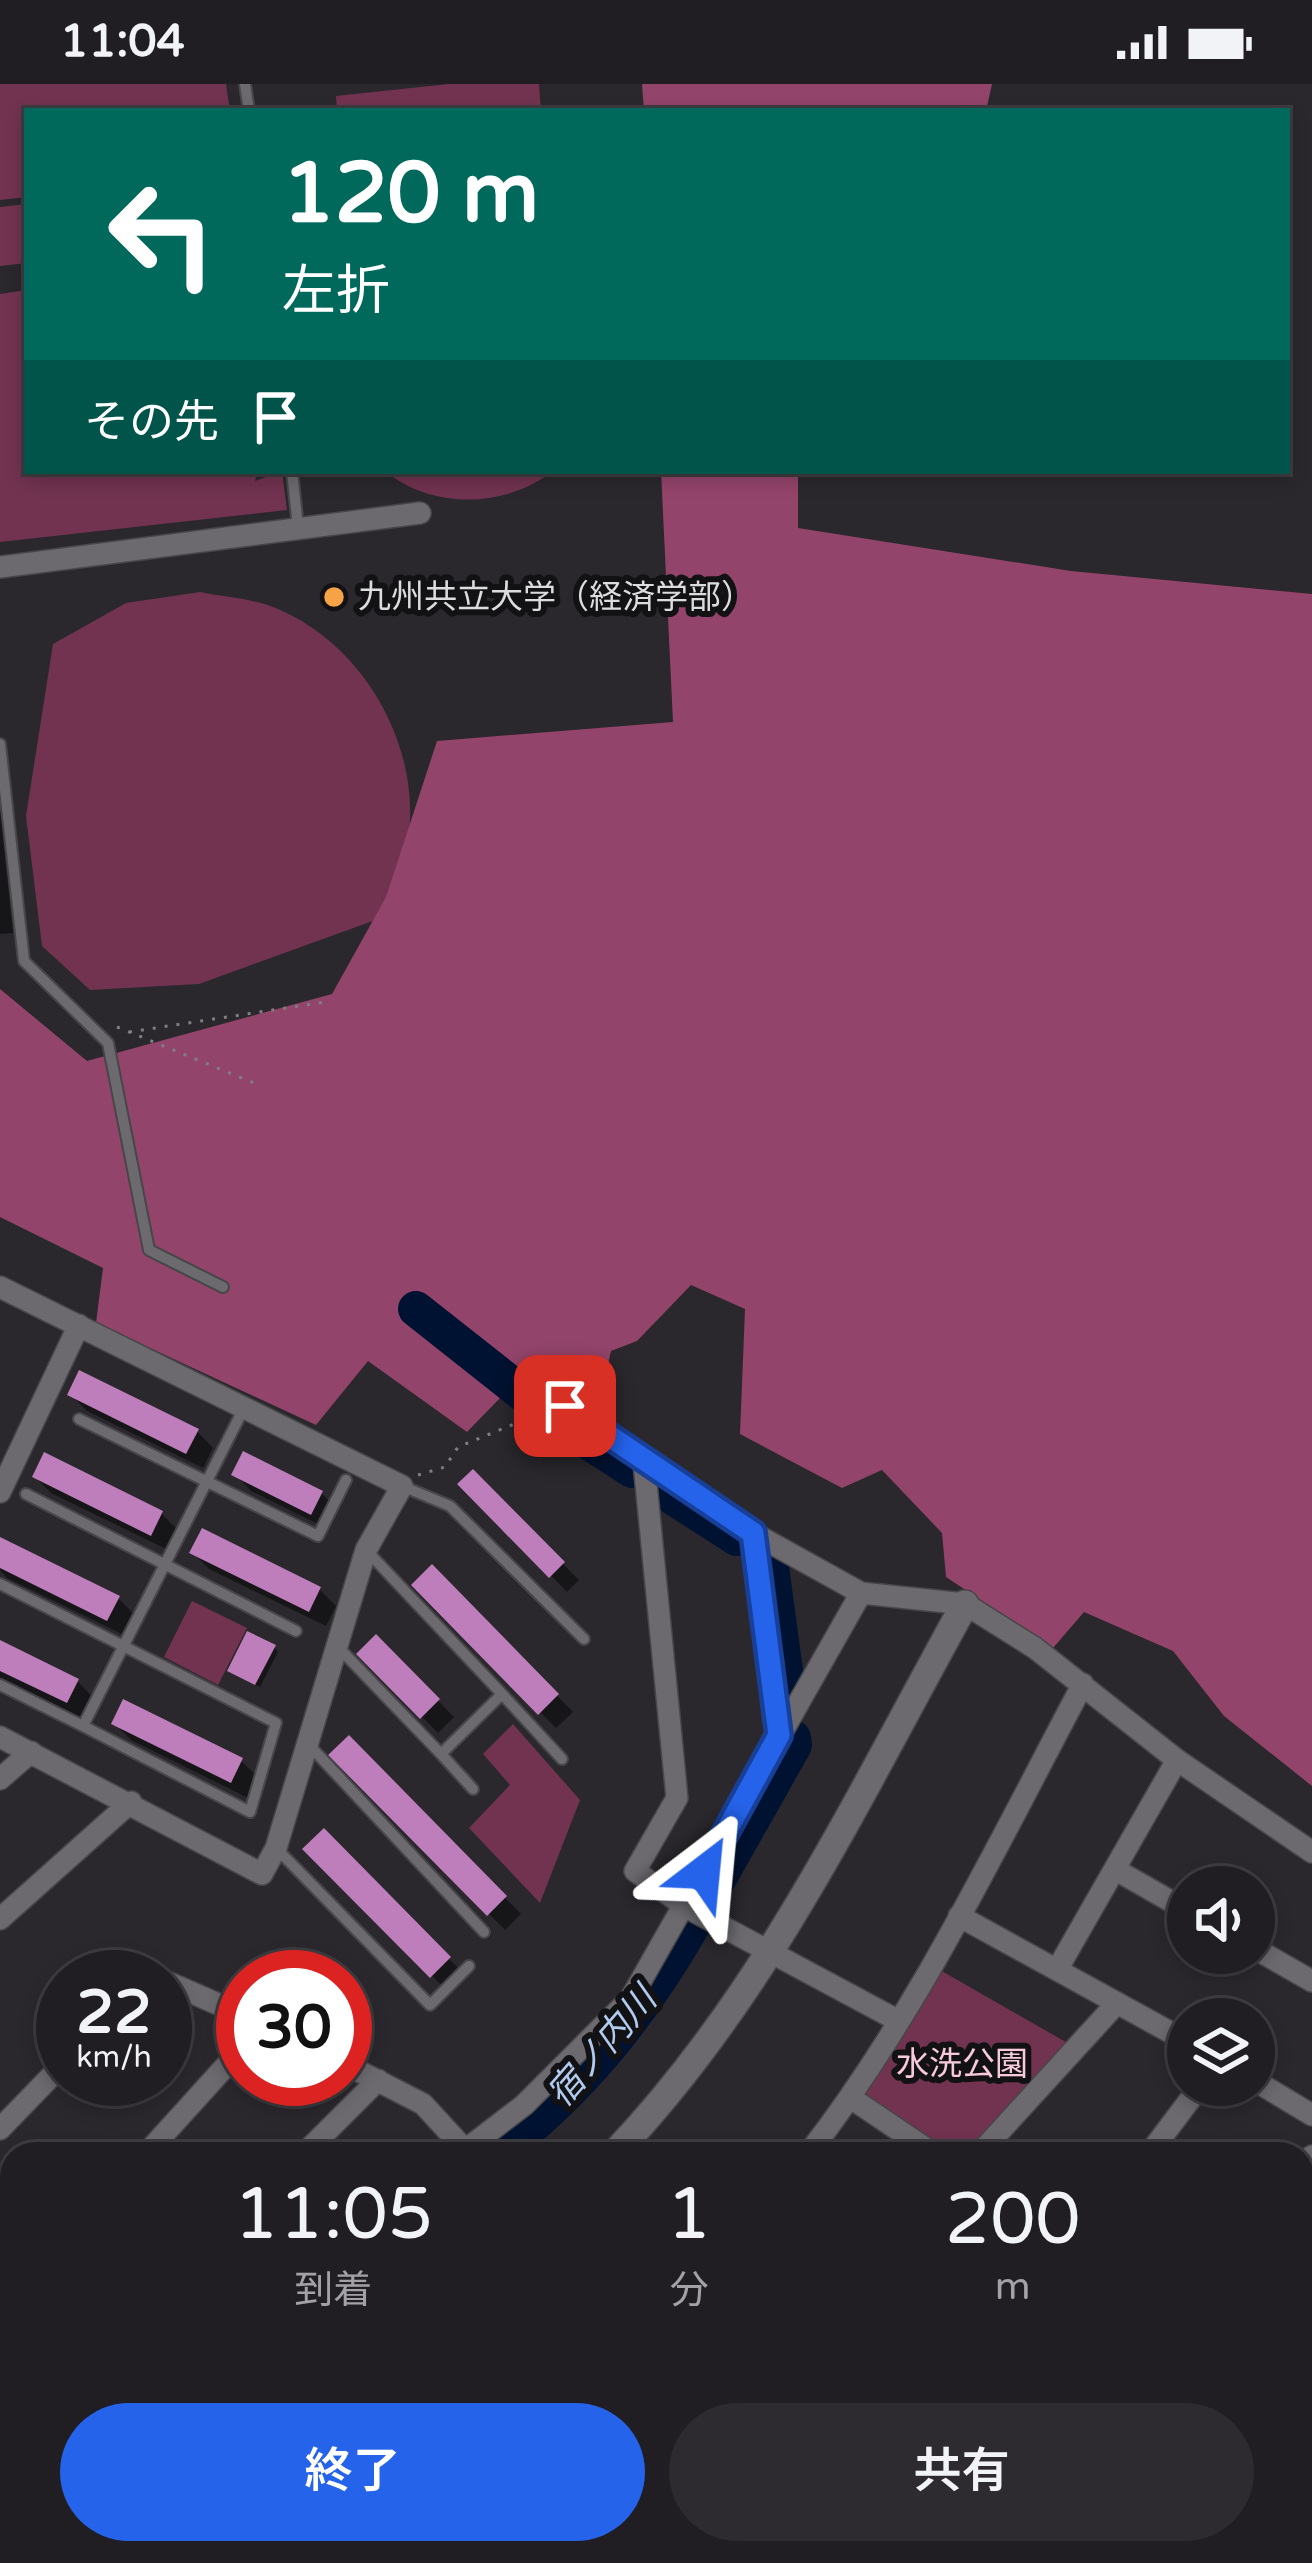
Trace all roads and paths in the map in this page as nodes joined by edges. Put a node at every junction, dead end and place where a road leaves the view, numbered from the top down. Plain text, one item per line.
1 (292, 474) edge
2 (420, 514) dead end
3 (298, 528) junction
4 (0, 567) edge
5 (0, 743) edge
6 (325, 1002) dead end
7 (82, 1013) junction
8 (129, 1032) junction
9 (259, 1085) dead end
10 (0, 1287) edge
11 (223, 1287) dead end
12 (79, 1325) junction
13 (245, 1406) junction
14 (565, 1406) dead end
15 (532, 1414) dead end
16 (79, 1420) dead end
17 (9, 1449) edge
18 (644, 1463) junction
19 (346, 1480) dead end
20 (206, 1482) junction
21 (402, 1486) junction
22 (0, 1492) edge
23 (26, 1494) dead end
24 (753, 1533) junction
25 (366, 1550) junction
26 (165, 1563) junction
27 (0, 1584) edge
28 (861, 1593) junction
29 (965, 1604) junction
30 (296, 1631) dead end
31 (584, 1640) dead end
32 (124, 1644) junction
33 (339, 1648) junction
34 (1083, 1684) junction
35 (0, 1685) edge
36 (502, 1694) junction
37 (83, 1726) junction
38 (779, 1735) junction
39 (0, 1737) edge
40 (308, 1743) junction
41 (31, 1752) junction
42 (441, 1754) junction
43 (562, 1760) dead end
44 (1177, 1760) junction
45 (0, 1779) edge
46 (473, 1789) dead end
47 (130, 1802) junction
48 (276, 1848) junction
49 (1312, 1852) edge
50 (1116, 1870) junction
51 (1167, 1899) edge
52 (686, 1906) junction
53 (958, 1916) junction
54 (0, 1919) edge
55 (484, 1932) dead end
56 (773, 1950) junction
57 (1275, 1960) edge
58 (469, 1966) dead end
59 (1058, 1968) junction
60 (1312, 1981) edge
61 (1117, 2003) junction
62 (897, 2020) junction
63 (1167, 2030) edge
64 (216, 2077) edge
65 (372, 2077) edge
66 (378, 2080) junction
67 (36, 2091) edge
68 (1275, 2093) edge
69 (851, 2098) junction
70 (1185, 2106) edge
71 (1312, 2115) edge
72 (0, 2129) edge
73 (157, 2142) edge
74 (316, 2142) edge
75 (456, 2142) edge
76 (479, 2142) edge
77 (626, 2142) edge
78 (817, 2142) edge
79 (916, 2142) edge
80 (990, 2142) edge
81 (1158, 2142) edge

1 - 3 lane
2 - 3 street
3 - 4 street
5 - 7 lane
6 - 8 path
7 - 8 path
7 - 11 lane
8 - 9 path
10 - 12 street
12 - 13 street
12 - 17 street
13 - 20 lane
13 - 21 street
14 - 18 street
15 - 21 path
16 - 20 lane
17 - 22 street
18 - 24 street
18 - 52 street
19 - 20 lane
20 - 26 lane
21 - 25 street
21 - 31 lane
23 - 26 lane
24 - 28 street
24 - 38 street
25 - 33 street
25 - 36 lane
26 - 30 lane
26 - 32 lane
27 - 32 lane
28 - 29 street
28 - 38 street
29 - 34 street
29 - 56 street
32 - 37 lane
32 - 37 lane
33 - 40 street
33 - 42 lane
34 - 44 street
34 - 53 street
35 - 37 lane
36 - 42 lane
36 - 43 lane
38 - 52 street
39 - 41 street
40 - 48 street
40 - 55 lane
41 - 45 street
41 - 47 street
42 - 46 lane
44 - 49 street
44 - 50 street
47 - 48 street
47 - 54 street
48 - 58 lane
50 - 51 street
50 - 59 street
52 - 56 street
52 - 76 street
53 - 59 street
53 - 62 street
56 - 62 street
56 - 77 street
57 - 60 street
59 - 61 street
61 - 63 street
61 - 80 street
62 - 69 street
64 - 73 street
65 - 66 street
66 - 74 street
66 - 75 street
67 - 72 street
68 - 71 street
69 - 78 street
69 - 79 street
70 - 81 street

